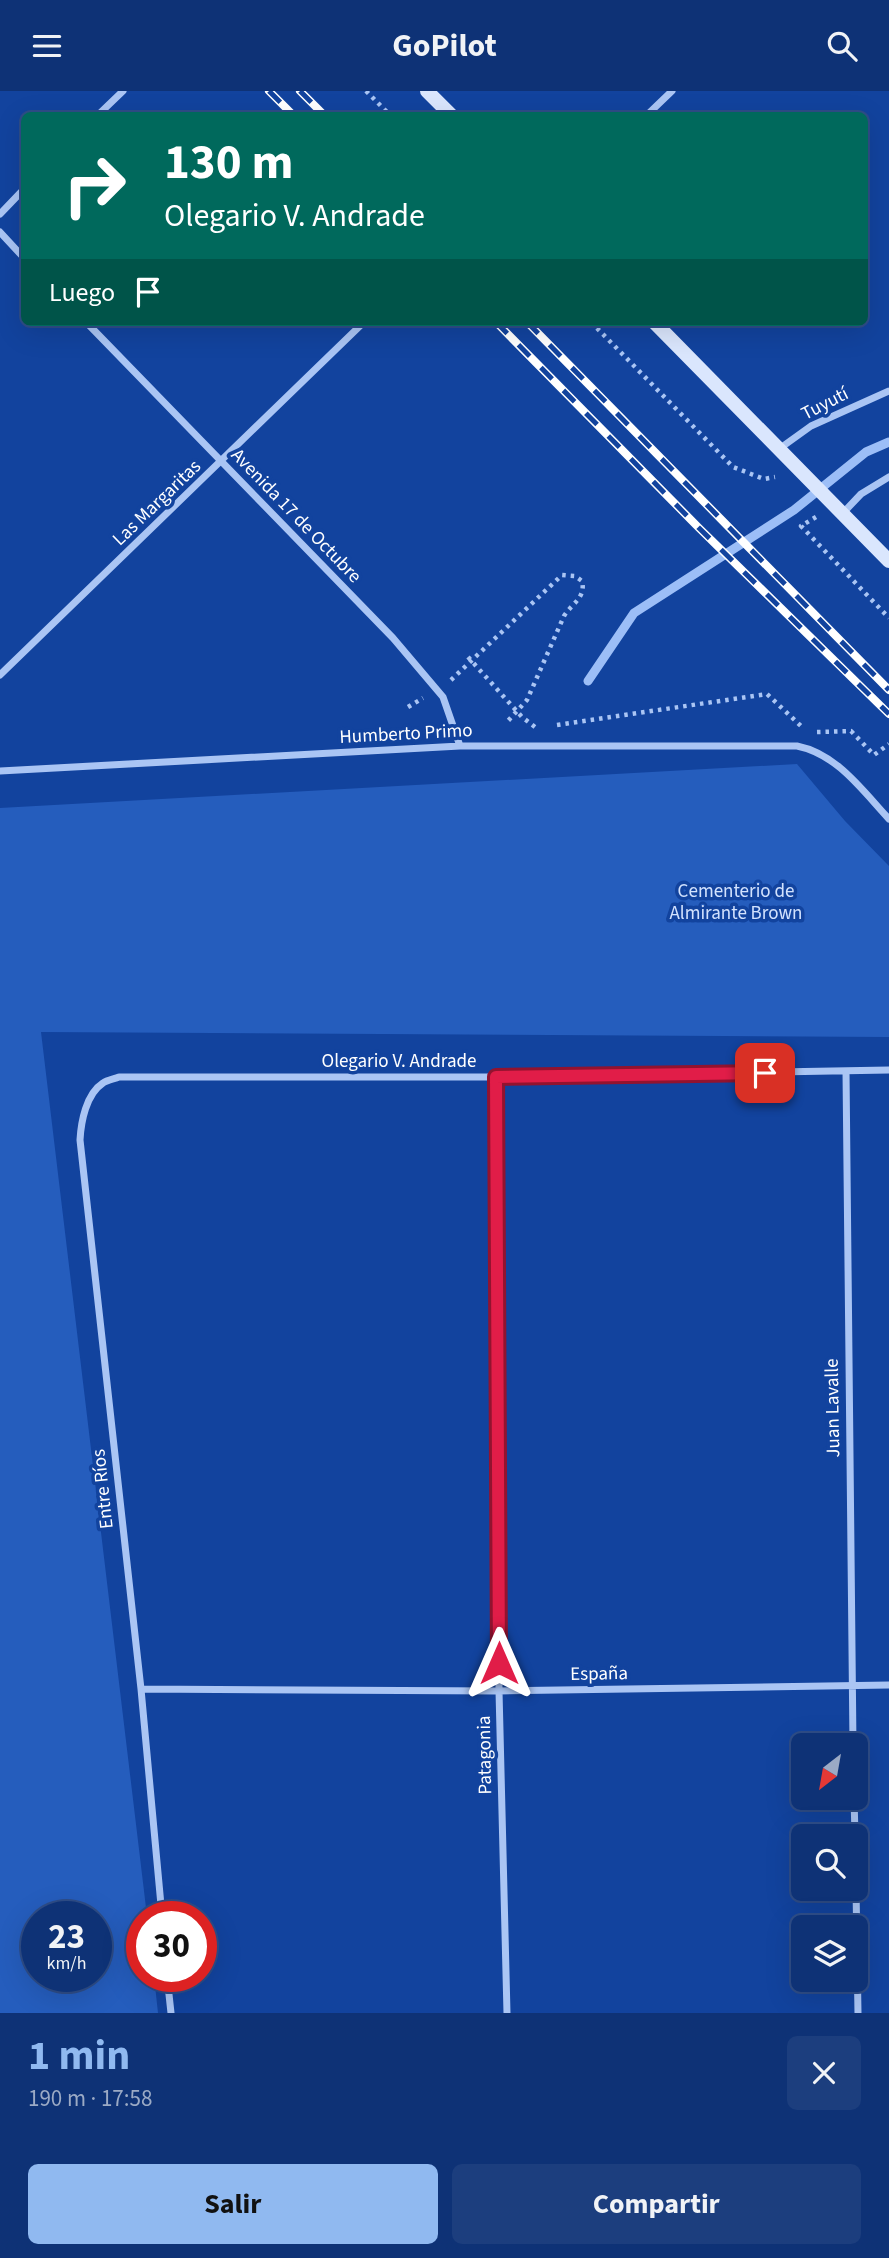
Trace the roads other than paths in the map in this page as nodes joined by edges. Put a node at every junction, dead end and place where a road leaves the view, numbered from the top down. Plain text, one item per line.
1 (123, 91) edge
2 (427, 91) edge
3 (672, 91) edge
4 (101, 112) edge
5 (448, 112) edge
6 (650, 112) edge
7 (21, 192) edge
8 (0, 213) edge
9 (0, 232) edge
10 (21, 255) edge
11 (90, 326) edge
12 (360, 326) edge
13 (658, 326) edge
14 (889, 391) edge
15 (779, 449) junction
16 (222, 463) junction
17 (889, 477) edge
18 (837, 508) junction
19 (889, 561) edge
20 (0, 675) edge
21 (460, 746) junction
22 (0, 771) edge
23 (889, 819) edge
24 (889, 1070) edge
25 (846, 1071) junction
26 (119, 1077) joint
27 (496, 1077) junction
28 (889, 1685) edge
29 (852, 1686) junction
30 (141, 1689) junction
31 (499, 1691) junction
32 (853, 1733) edge
33 (161, 1901) edge
34 (856, 1901) edge
35 (169, 1992) edge
36 (171, 2013) edge
37 (507, 2013) edge
38 (858, 2013) edge

1 - 4 street
2 - 5 street
3 - 6 street
7 - 8 street
9 - 10 street
11 - 16 street, Avenida 17 de Octubre
12 - 16 street, Las Margaritas
13 - 15 street
14 - 15 street, Tuyutí
15 - 18 street
16 - 20 street, Las Margaritas
16 - 21 street, Avenida 17 de Octubre
17 - 18 street
18 - 19 street
21 - 22 street, Humberto Primo
21 - 23 street, Humberto Primo
24 - 25 street, Olegario V. Andrade
25 - 27 street, Olegario V. Andrade
25 - 29 street, Juan Lavalle
26 - 27 street, Olegario V. Andrade
26 - 30 street, Entre Ríos
27 - 31 street, Patagonia
28 - 29 street, España
29 - 31 street, España
29 - 32 street, Juan Lavalle
30 - 31 street, España
30 - 33 street, Entre Ríos
31 - 37 street, Patagonia
34 - 38 street
35 - 36 street

